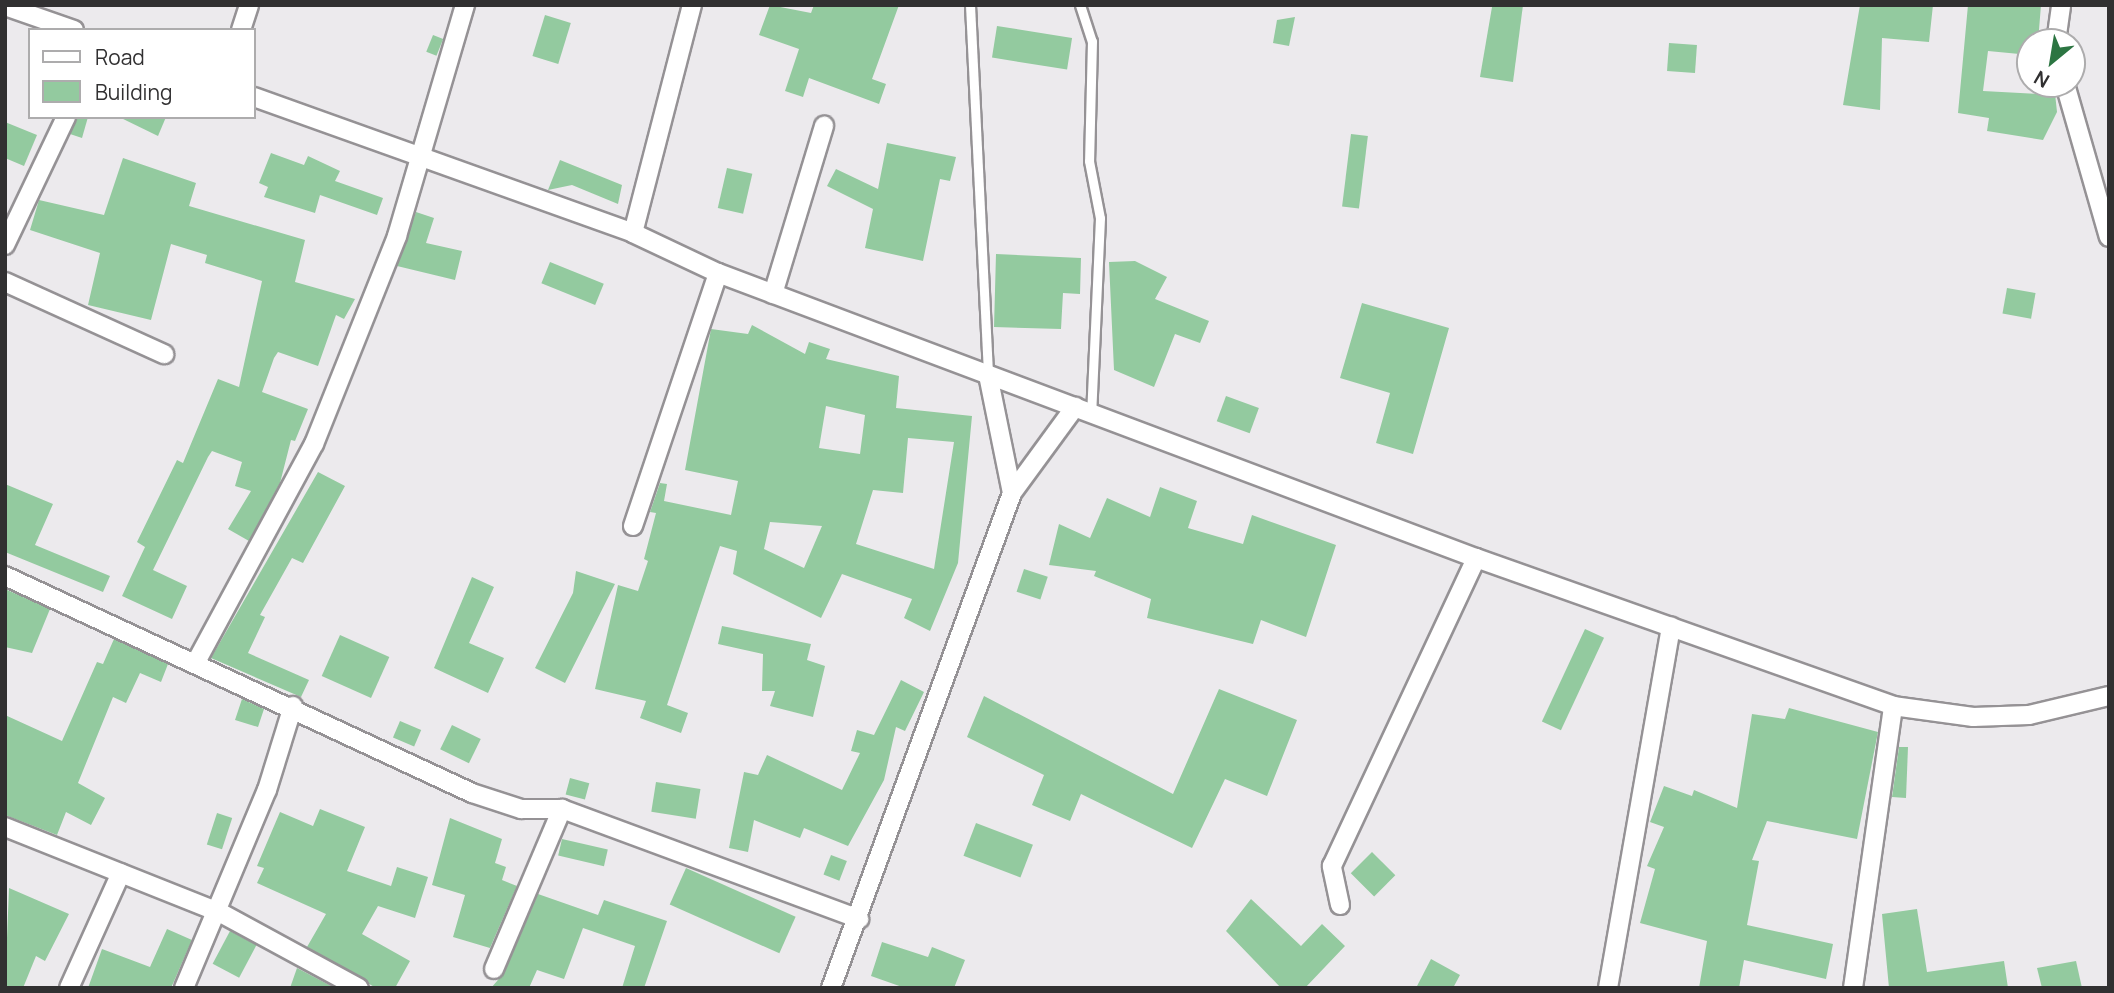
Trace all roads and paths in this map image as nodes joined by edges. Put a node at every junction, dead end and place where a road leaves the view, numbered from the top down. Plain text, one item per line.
1 (249, 5) edge
2 (465, 5) edge
3 (692, 5) edge
4 (970, 5) edge
5 (1080, 5) edge
6 (2061, 5) edge
7 (5, 6) edge
8 (28, 10) edge
9 (69, 28) edge
10 (243, 28) edge
11 (2058, 28) edge
12 (256, 98) edge
13 (2069, 98) edge
14 (65, 119) edge
15 (824, 126) dead end
16 (420, 162) junction
17 (633, 233) junction
18 (2109, 237) edge
19 (5, 246) edge
20 (718, 274) junction
21 (5, 282) edge
22 (773, 294) junction
23 (164, 354) dead end
24 (988, 376) junction
25 (1083, 410) junction
26 (1012, 493) junction
27 (633, 526) dead end
28 (1476, 558) junction
29 (5, 576) edge
30 (1671, 626) junction
31 (196, 662) junction
32 (2109, 696) edge
33 (293, 706) junction
34 (1893, 706) junction
35 (562, 809) junction
36 (5, 827) edge
37 (121, 873) junction
38 (1340, 905) dead end
39 (219, 912) junction
40 (859, 919) junction
41 (494, 969) dead end
42 (69, 988) edge
43 (184, 988) edge
44 (359, 988) edge
45 (831, 988) edge
46 (1608, 988) edge
47 (1853, 988) edge

1 - 10 street
2 - 16 street
3 - 17 street
4 - 24 lane
5 - 25 lane
6 - 11 street
7 - 8 street
8 - 9 street
12 - 16 street
13 - 18 street
14 - 19 street
15 - 22 street
16 - 17 street
16 - 31 street
17 - 20 street
20 - 22 street
20 - 27 street
21 - 23 street
22 - 24 street
24 - 25 street
24 - 26 street
25 - 26 street
25 - 28 street
26 - 40 street
28 - 30 street
28 - 38 street
29 - 31 street
30 - 34 street
30 - 46 street
31 - 33 street
32 - 34 street
33 - 35 street
33 - 39 street
34 - 47 street
35 - 40 street
35 - 41 street
36 - 37 street
37 - 39 street
37 - 42 street
39 - 43 street
39 - 44 street
40 - 45 street

